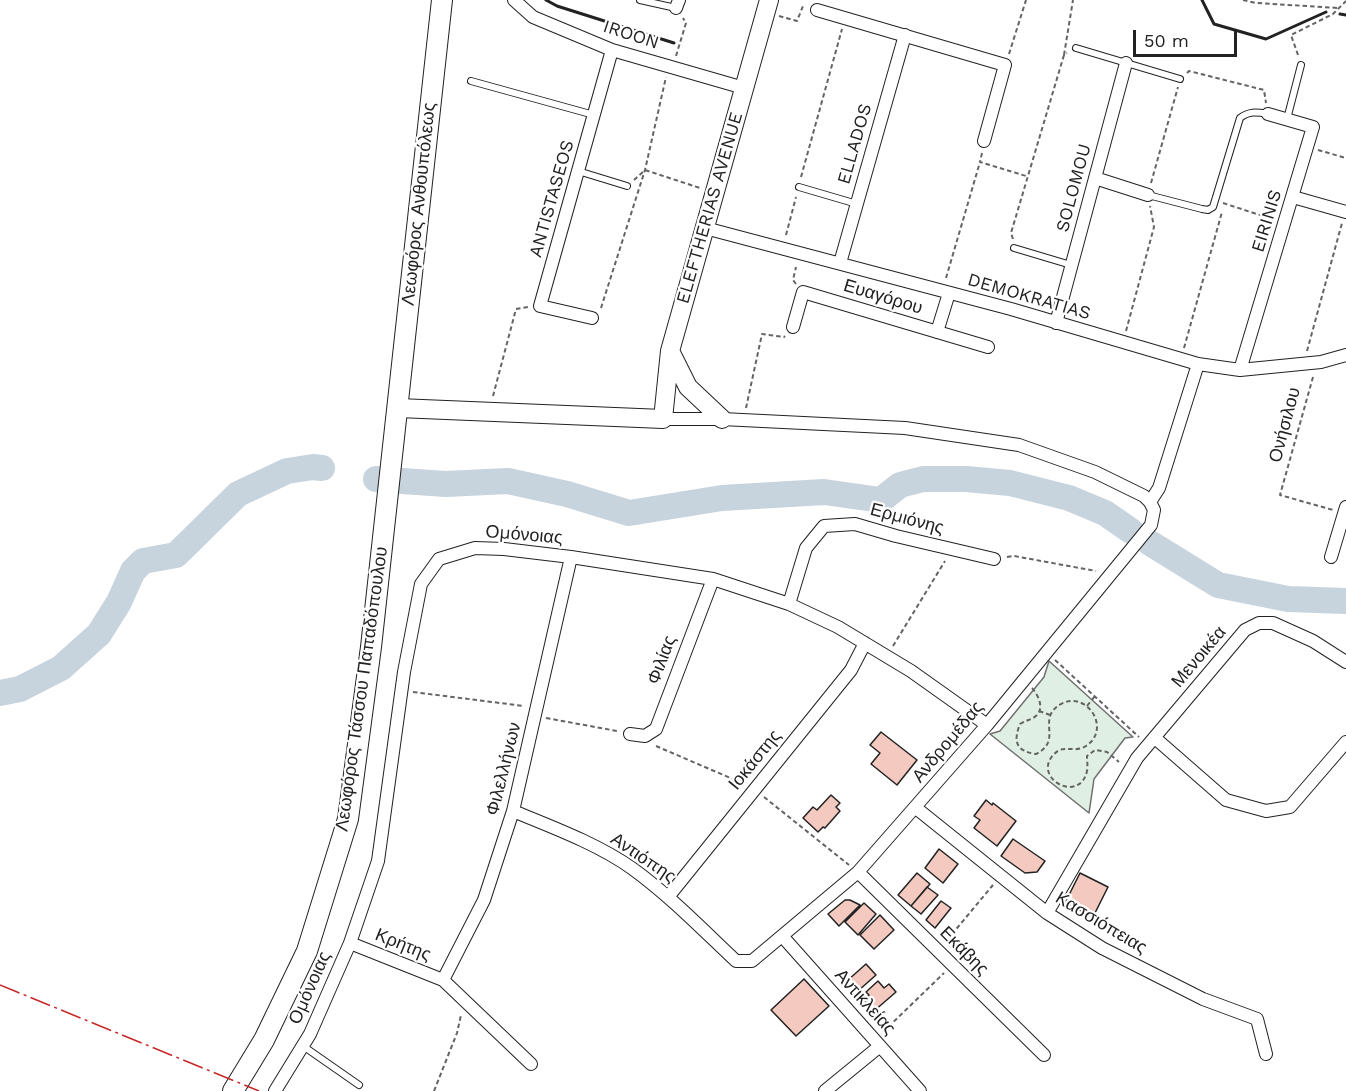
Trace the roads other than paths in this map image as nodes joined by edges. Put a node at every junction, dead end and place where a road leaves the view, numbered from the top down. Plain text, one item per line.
1 (442, 0) edge
2 (514, 0) edge
3 (640, 0) edge
4 (678, 4) edge
5 (767, 6) edge
6 (817, 10) road end
7 (904, 35) junction
8 (1076, 48) road end
9 (612, 50) junction
10 (1126, 63) junction
11 (1301, 65) road end
12 (1180, 79) road end
13 (471, 81) dead end
14 (744, 88) junction
15 (1268, 114) joint
16 (594, 115) junction
17 (1287, 119) junction
18 (984, 141) road end
19 (578, 171) junction
20 (1095, 178) junction
21 (627, 186) road end
22 (799, 187) road end
23 (1148, 195) joint
24 (1293, 197) junction
25 (857, 204) junction
26 (1345, 212) edge
27 (705, 228) junction
28 (1014, 248) road end
29 (840, 263) junction
30 (1072, 265) junction
31 (945, 292) junction
32 (592, 318) road end
33 (1056, 323) junction
34 (793, 327) road end
35 (937, 332) junction
36 (987, 347) dead end
37 (670, 351) junction
38 (1346, 355) edge
39 (1198, 364) junction
40 (1240, 370) junction
41 (398, 408) junction
42 (663, 419) junction
43 (722, 419) junction
44 (1152, 506) junction
45 (1345, 510) edge
46 (571, 557) junction
47 (1332, 557) dead end
48 (994, 559) road end
49 (713, 579) junction
50 (789, 604) junction
51 (865, 643) junction
52 (1346, 662) edge
53 (987, 724) junction
54 (630, 734) road end
55 (1151, 742) junction
56 (1346, 742) edge
57 (916, 808) junction
58 (513, 811) junction
59 (858, 872) junction
60 (668, 897) junction
61 (1047, 913) junction
62 (783, 937) junction
63 (350, 943) junction
64 (736, 961) joint
65 (443, 980) junction
66 (877, 1043) junction
67 (303, 1046) junction
68 (1266, 1054) dead end
69 (1044, 1055) dead end
70 (531, 1064) dead end
71 (359, 1086) dead end
72 (233, 1091) edge
73 (275, 1091) edge
74 (825, 1091) edge
75 (920, 1091) edge

1 - 41 main road, Λεωφόρος Ανθουπόλεως
2 - 9 street, IROON
3 - 4 lane
5 - 14 main road, ELEFTHERIAS AVENUE
6 - 7 street
7 - 18 street
7 - 25 street, ELLADOS
8 - 10 lane
9 - 14 street, IROON
9 - 16 street, ANTISTASEOS
10 - 12 lane
10 - 20 street, SOLOMOU
11 - 17 lane
13 - 16 lane
14 - 27 main road, ELEFTHERIAS AVENUE
15 - 17 street, EIRINIS
15 - 23 lane
16 - 19 street, ANTISTASEOS
17 - 24 street, EIRINIS
19 - 21 lane
19 - 32 street, ANTISTASEOS
20 - 23 street
20 - 30 street, SOLOMOU
22 - 25 lane
24 - 26 street
24 - 40 street, EIRINIS
25 - 29 street, ELLADOS
27 - 29 street, DEMOKRATIAS
27 - 37 main road, ELEFTHERIAS AVENUE
28 - 30 lane
29 - 31 street, DEMOKRATIAS
30 - 33 street, SOLOMOU
31 - 33 street, DEMOKRATIAS
31 - 35 street
33 - 39 street, DEMOKRATIAS
34 - 35 street, Ευαγόρου
35 - 36 street, Ευαγόρου
37 - 42 main road, ELEFTHERIAS AVENUE
37 - 43 main road
38 - 40 street, DEMOKRATIAS
39 - 40 street, DEMOKRATIAS
39 - 44 street, Ανδρομέδας
41 - 42 main road
41 - 72 main road, Λεωφόρος Τάσσου Παπαδόπουλου
42 - 43 street
43 - 44 street
44 - 53 street, Ανδρομέδας
45 - 47 street
46 - 49 street, Ομόνοιας
46 - 58 street, Φιλελλήνων
46 - 63 street, Ομόνοιας
48 - 50 street, Ερμιόνης
49 - 50 street, Ομόνοιας
49 - 54 street, Φιλίας
50 - 51 street, Ομόνοιας
51 - 53 street, Ομόνοιας
51 - 60 street, Ιοκάστης
52 - 55 street, Μενοικέα
53 - 57 street, Ανδρομέδας
55 - 56 street
55 - 61 street, Μενοικέα
57 - 59 street, Ανδρομέδας
57 - 61 street, Κασσιόπειας
58 - 60 street, Αντιόπης
58 - 65 street, Φιλελλήνων
59 - 62 street, Ανδρομέδας
59 - 69 street, Εκάβης
60 - 64 street, Αντιόπης
61 - 68 street, Κασσιόπειας
62 - 64 street, Ανδρομέδας
62 - 66 street, Αντικλείας
63 - 65 street, Κρήτης
63 - 67 street, Ομόνοιας
65 - 70 street
66 - 74 street
66 - 75 street, Αντικλείας
67 - 71 lane
67 - 73 street, Ομόνοιας

